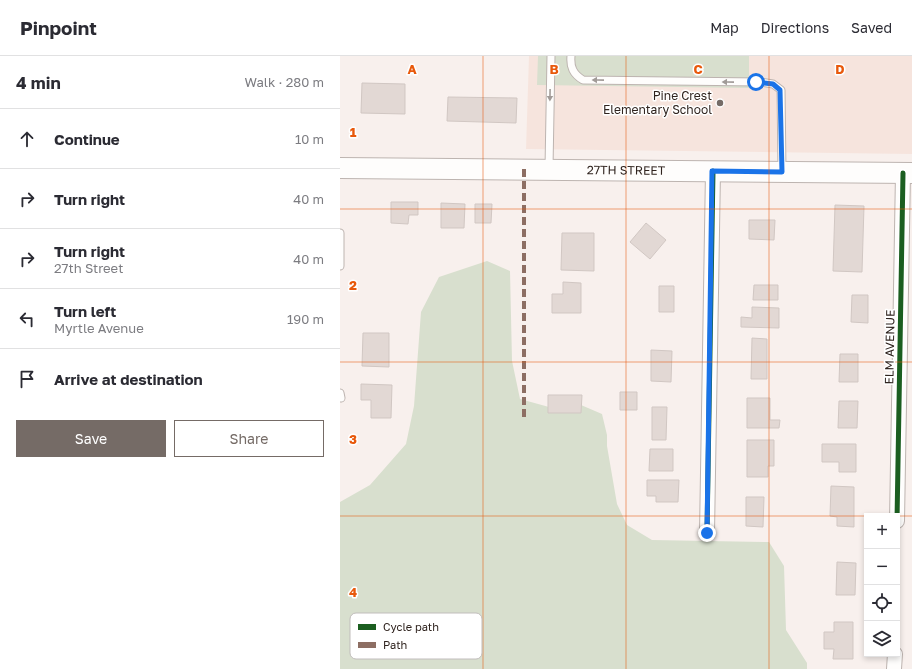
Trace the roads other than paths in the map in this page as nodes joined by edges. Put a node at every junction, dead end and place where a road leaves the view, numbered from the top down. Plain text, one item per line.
1 (551, 56) edge
2 (571, 56) edge
3 (340, 168) edge
4 (549, 170) junction
5 (712, 171) junction
6 (782, 172) junction
7 (908, 173) edge
8 (340, 233) edge
9 (340, 266) edge
10 (897, 513) edge
11 (707, 533) dead end
12 (895, 657) edge
13 (894, 669) edge

1 -> 4 lane
6 -> 2 lane
3 - 4 main road, 27TH STREET
4 - 5 main road, 27TH STREET
5 - 6 main road, 27TH STREET
5 - 11 street
6 - 7 main road, 27TH STREET
7 - 10 street, ELM AVENUE
8 - 9 lane
12 - 13 street

